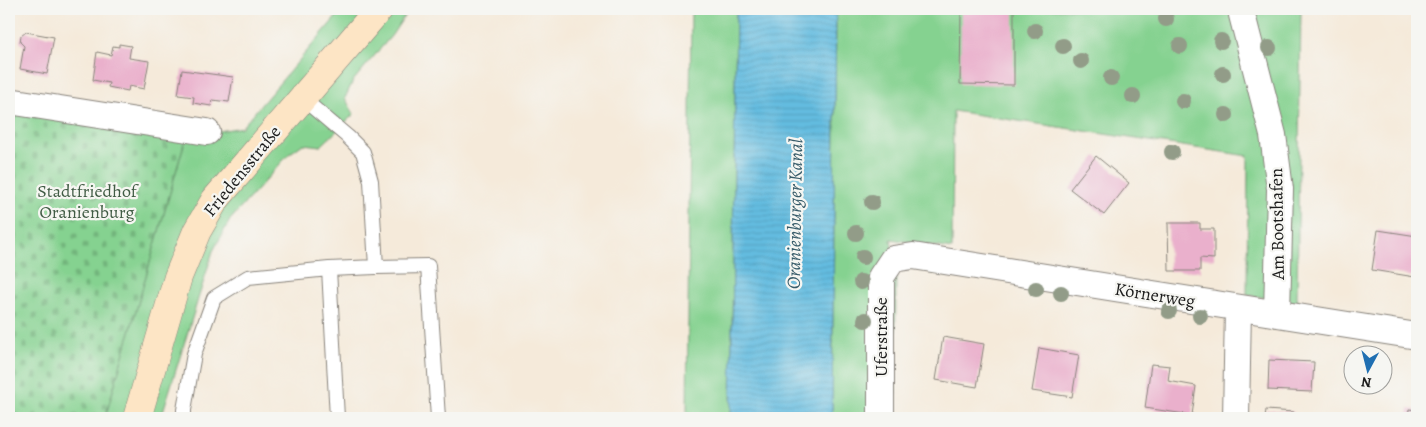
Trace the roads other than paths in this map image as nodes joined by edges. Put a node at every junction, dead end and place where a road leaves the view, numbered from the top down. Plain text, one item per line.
1 (380, 9) edge
2 (1242, 9) edge
3 (302, 98) junction
4 (9, 102) edge
5 (207, 132) dead end
6 (893, 259) joint
7 (376, 268) junction
8 (328, 269) junction
9 (1238, 308) junction
10 (1277, 314) junction
11 (1417, 336) edge
12 (136, 418) edge
13 (184, 418) edge
14 (337, 418) edge
15 (438, 418) edge
16 (881, 418) edge
17 (1236, 418) edge

1 - 3 street, Friedensstraße
2 - 10 street, Am Bootshafen
3 - 7 lane
3 - 12 street, Friedensstraße
4 - 5 street
6 - 9 street, Körnerweg
6 - 16 street, Uferstraße
7 - 8 lane
7 - 15 lane
8 - 13 lane
8 - 14 lane
9 - 10 street, Körnerweg
9 - 17 street
10 - 11 street, Körnerweg

